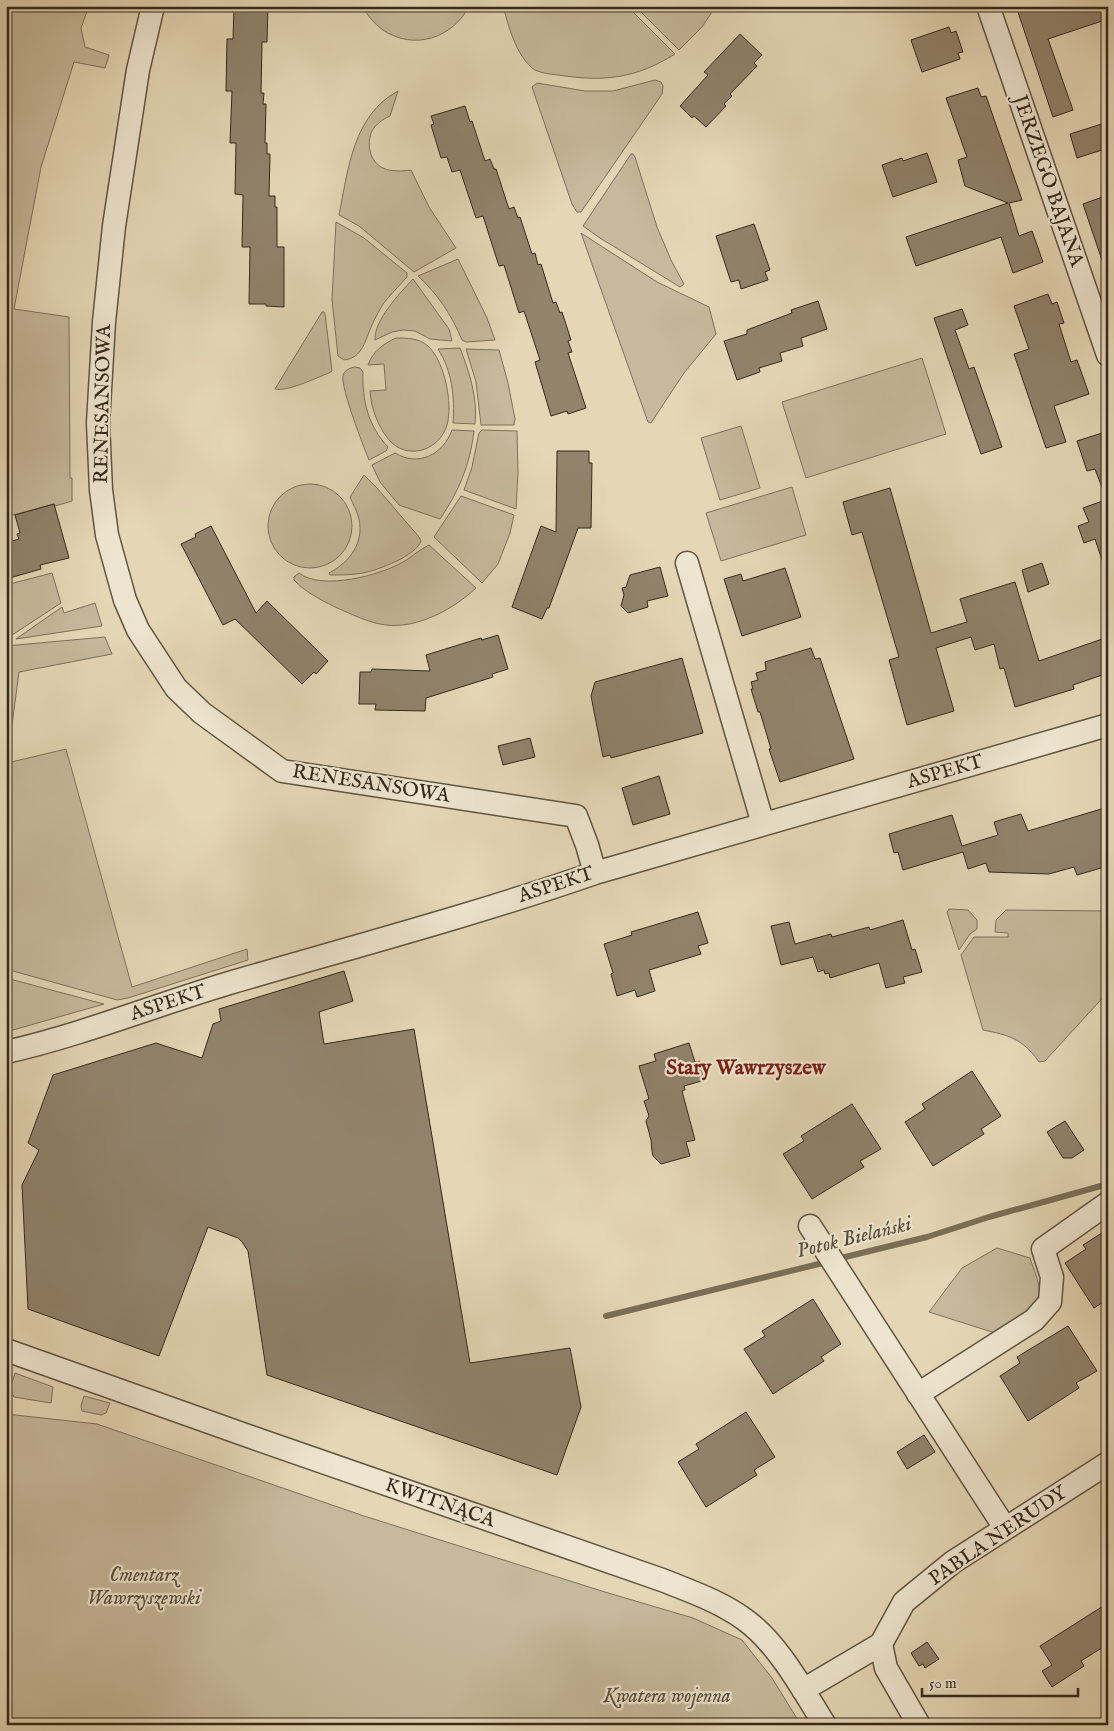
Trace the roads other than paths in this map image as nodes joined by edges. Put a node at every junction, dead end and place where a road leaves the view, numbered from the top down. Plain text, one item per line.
1 (153, 6) edge
2 (988, 6) edge
3 (1108, 355) edge
4 (687, 563) dead end
5 (1108, 725) edge
6 (763, 824) junction
7 (595, 873) junction
8 (6, 1052) edge
9 (1108, 1203) edge
10 (810, 1226) dead end
11 (6, 1350) edge
12 (918, 1394) junction
13 (1108, 1463) edge
14 (1005, 1528) junction
15 (881, 1644) junction
16 (803, 1690) junction
17 (824, 1725) edge
18 (919, 1725) edge

1 - 7 street, RENESANSOWA
2 - 3 street, JERZEGO BAJANA
4 - 6 street
5 - 6 street, ASPEKT
6 - 7 street, ASPEKT
7 - 8 street, ASPEKT
9 - 12 street
10 - 12 street
11 - 16 street, KWITNĄCA
12 - 14 street
13 - 14 street, PABLA NERUDY
14 - 15 street, PABLA NERUDY
15 - 16 street
15 - 18 street
16 - 17 street, KWITNĄCA

